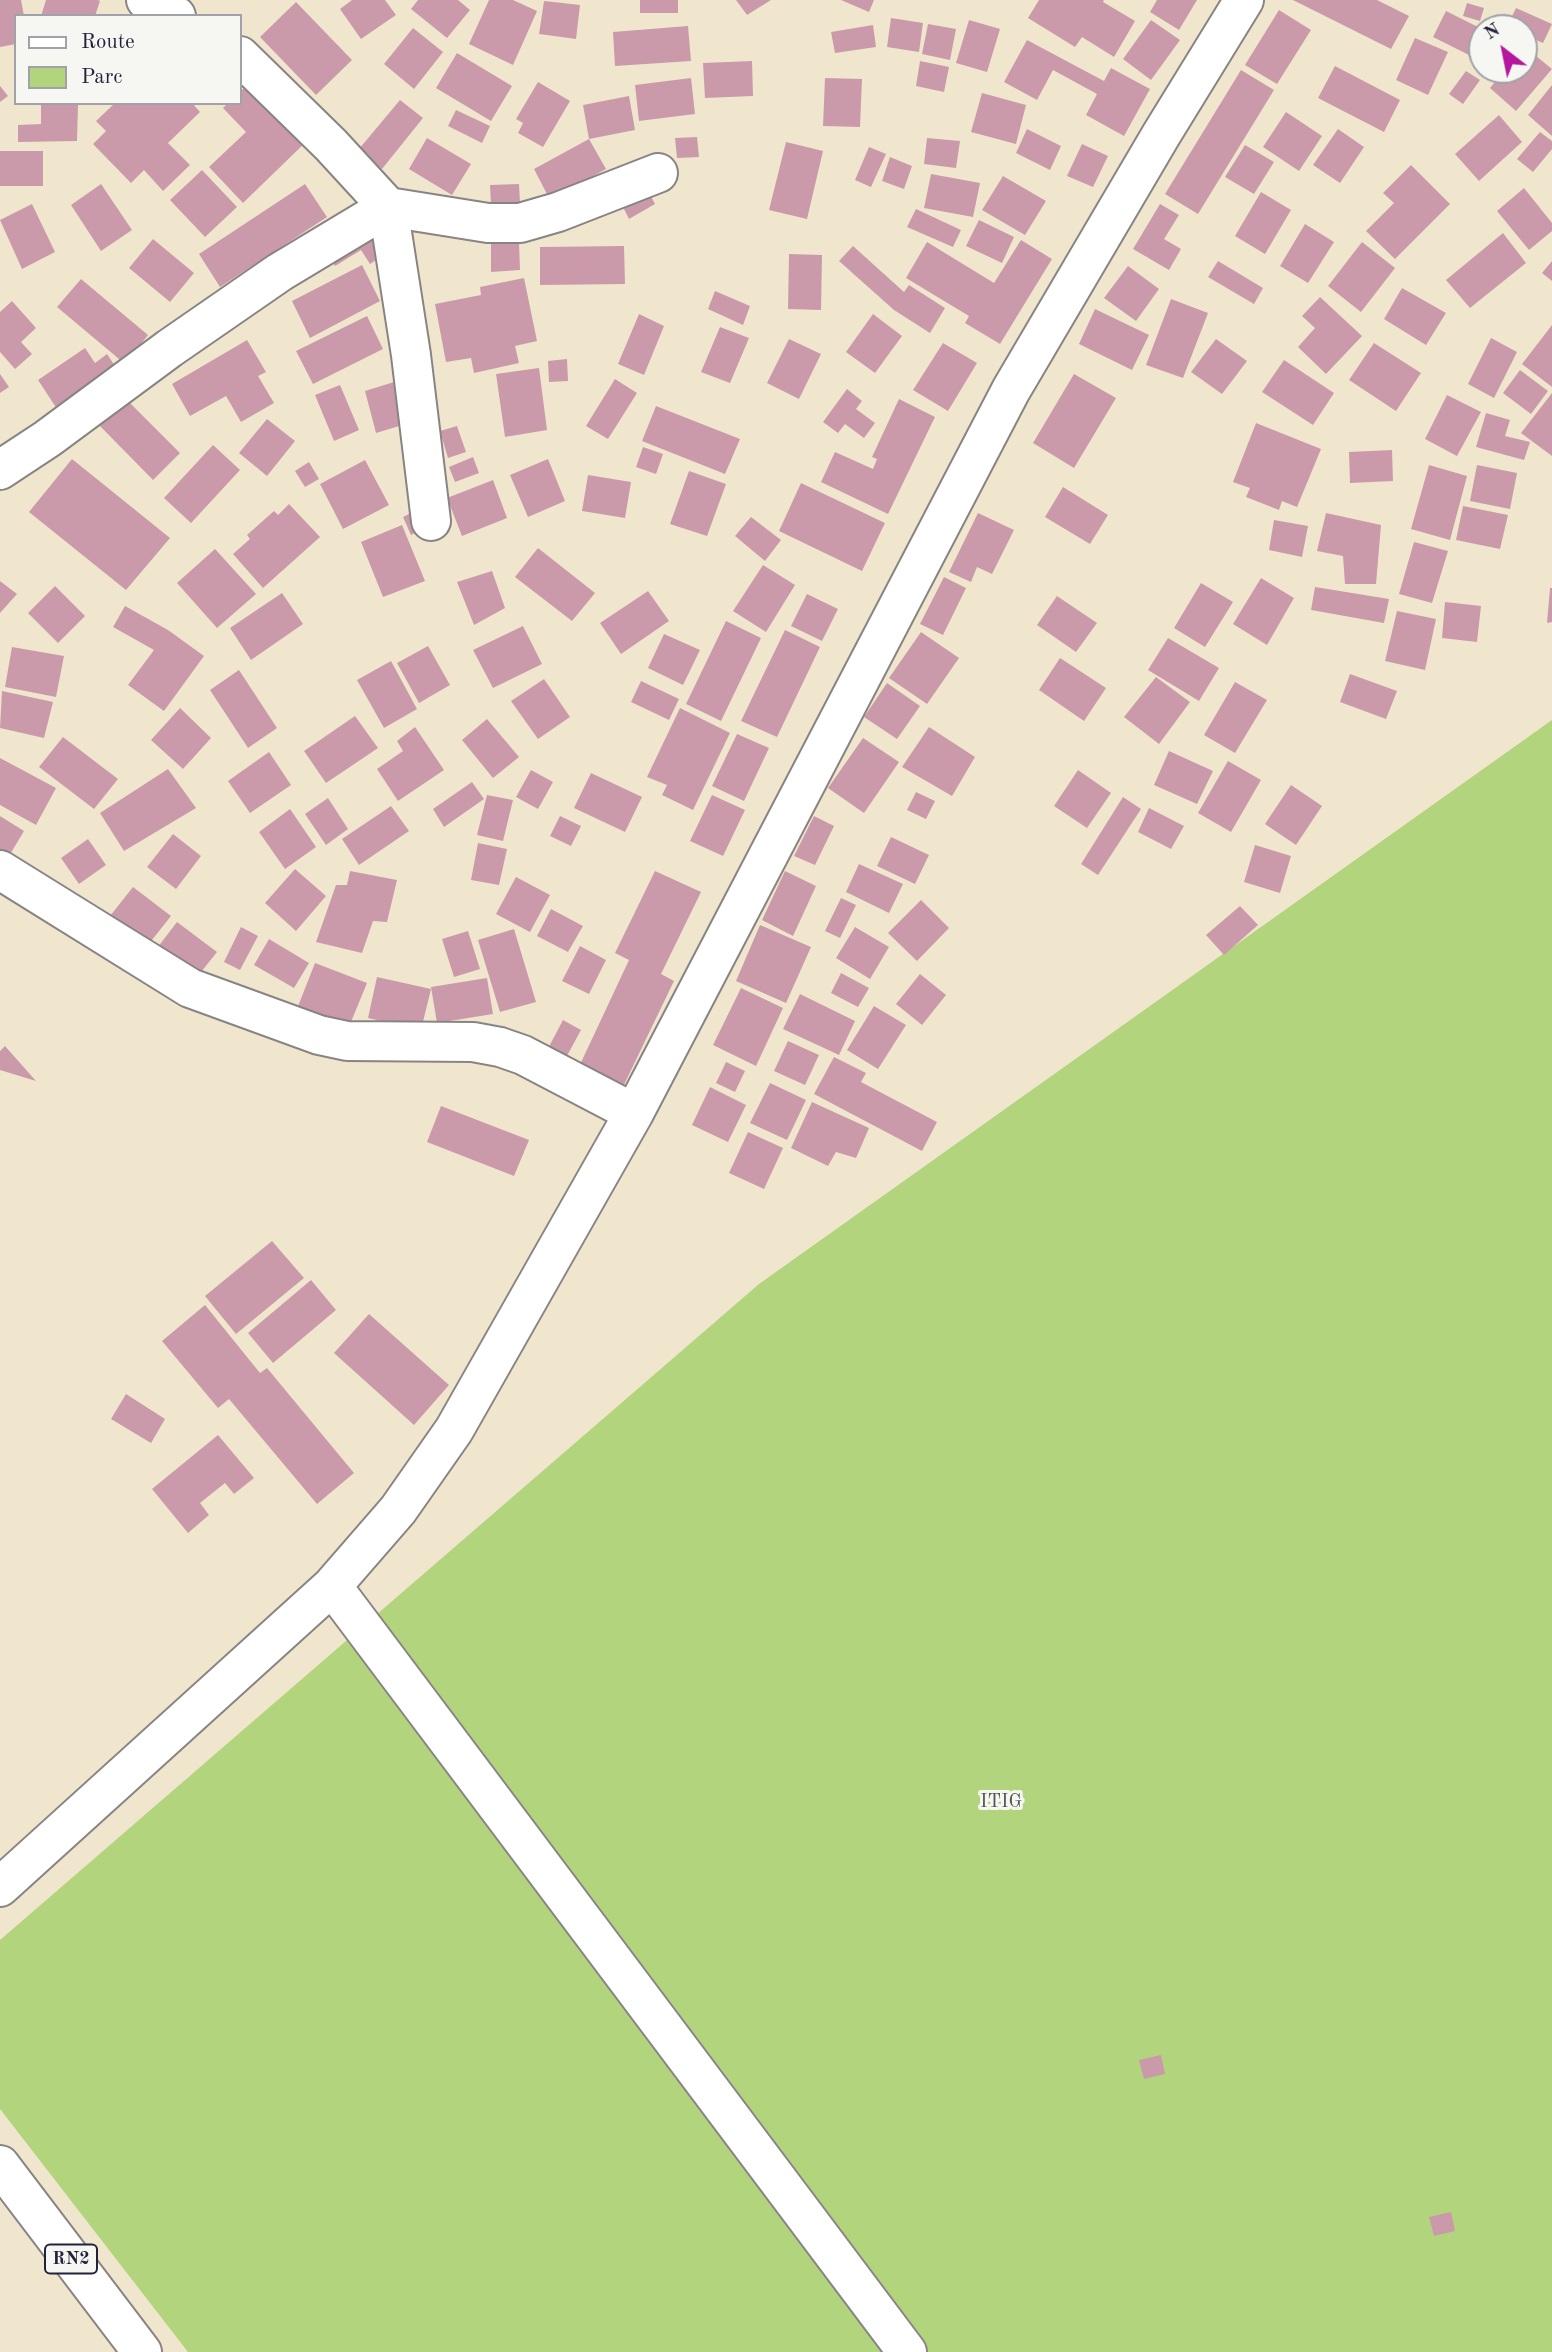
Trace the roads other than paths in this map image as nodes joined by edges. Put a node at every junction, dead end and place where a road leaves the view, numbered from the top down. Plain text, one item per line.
1 (146, 0) edge
2 (1244, 0) edge
3 (172, 14) edge
4 (242, 58) edge
5 (658, 173) dead end
6 (387, 206) junction
7 (0, 470) edge
8 (431, 521) dead end
9 (0, 870) edge
10 (634, 1114) junction
11 (332, 1586) junction
12 (0, 1887) edge
13 (0, 2165) edge
14 (142, 2352) edge
15 (907, 2352) edge

1 - 3 main road
2 - 10 main road
4 - 6 main road
5 - 6 main road
6 - 7 main road
6 - 8 main road
9 - 10 main road
10 - 11 main road
11 - 12 main road
11 - 15 main road
13 - 14 main road, RN2

